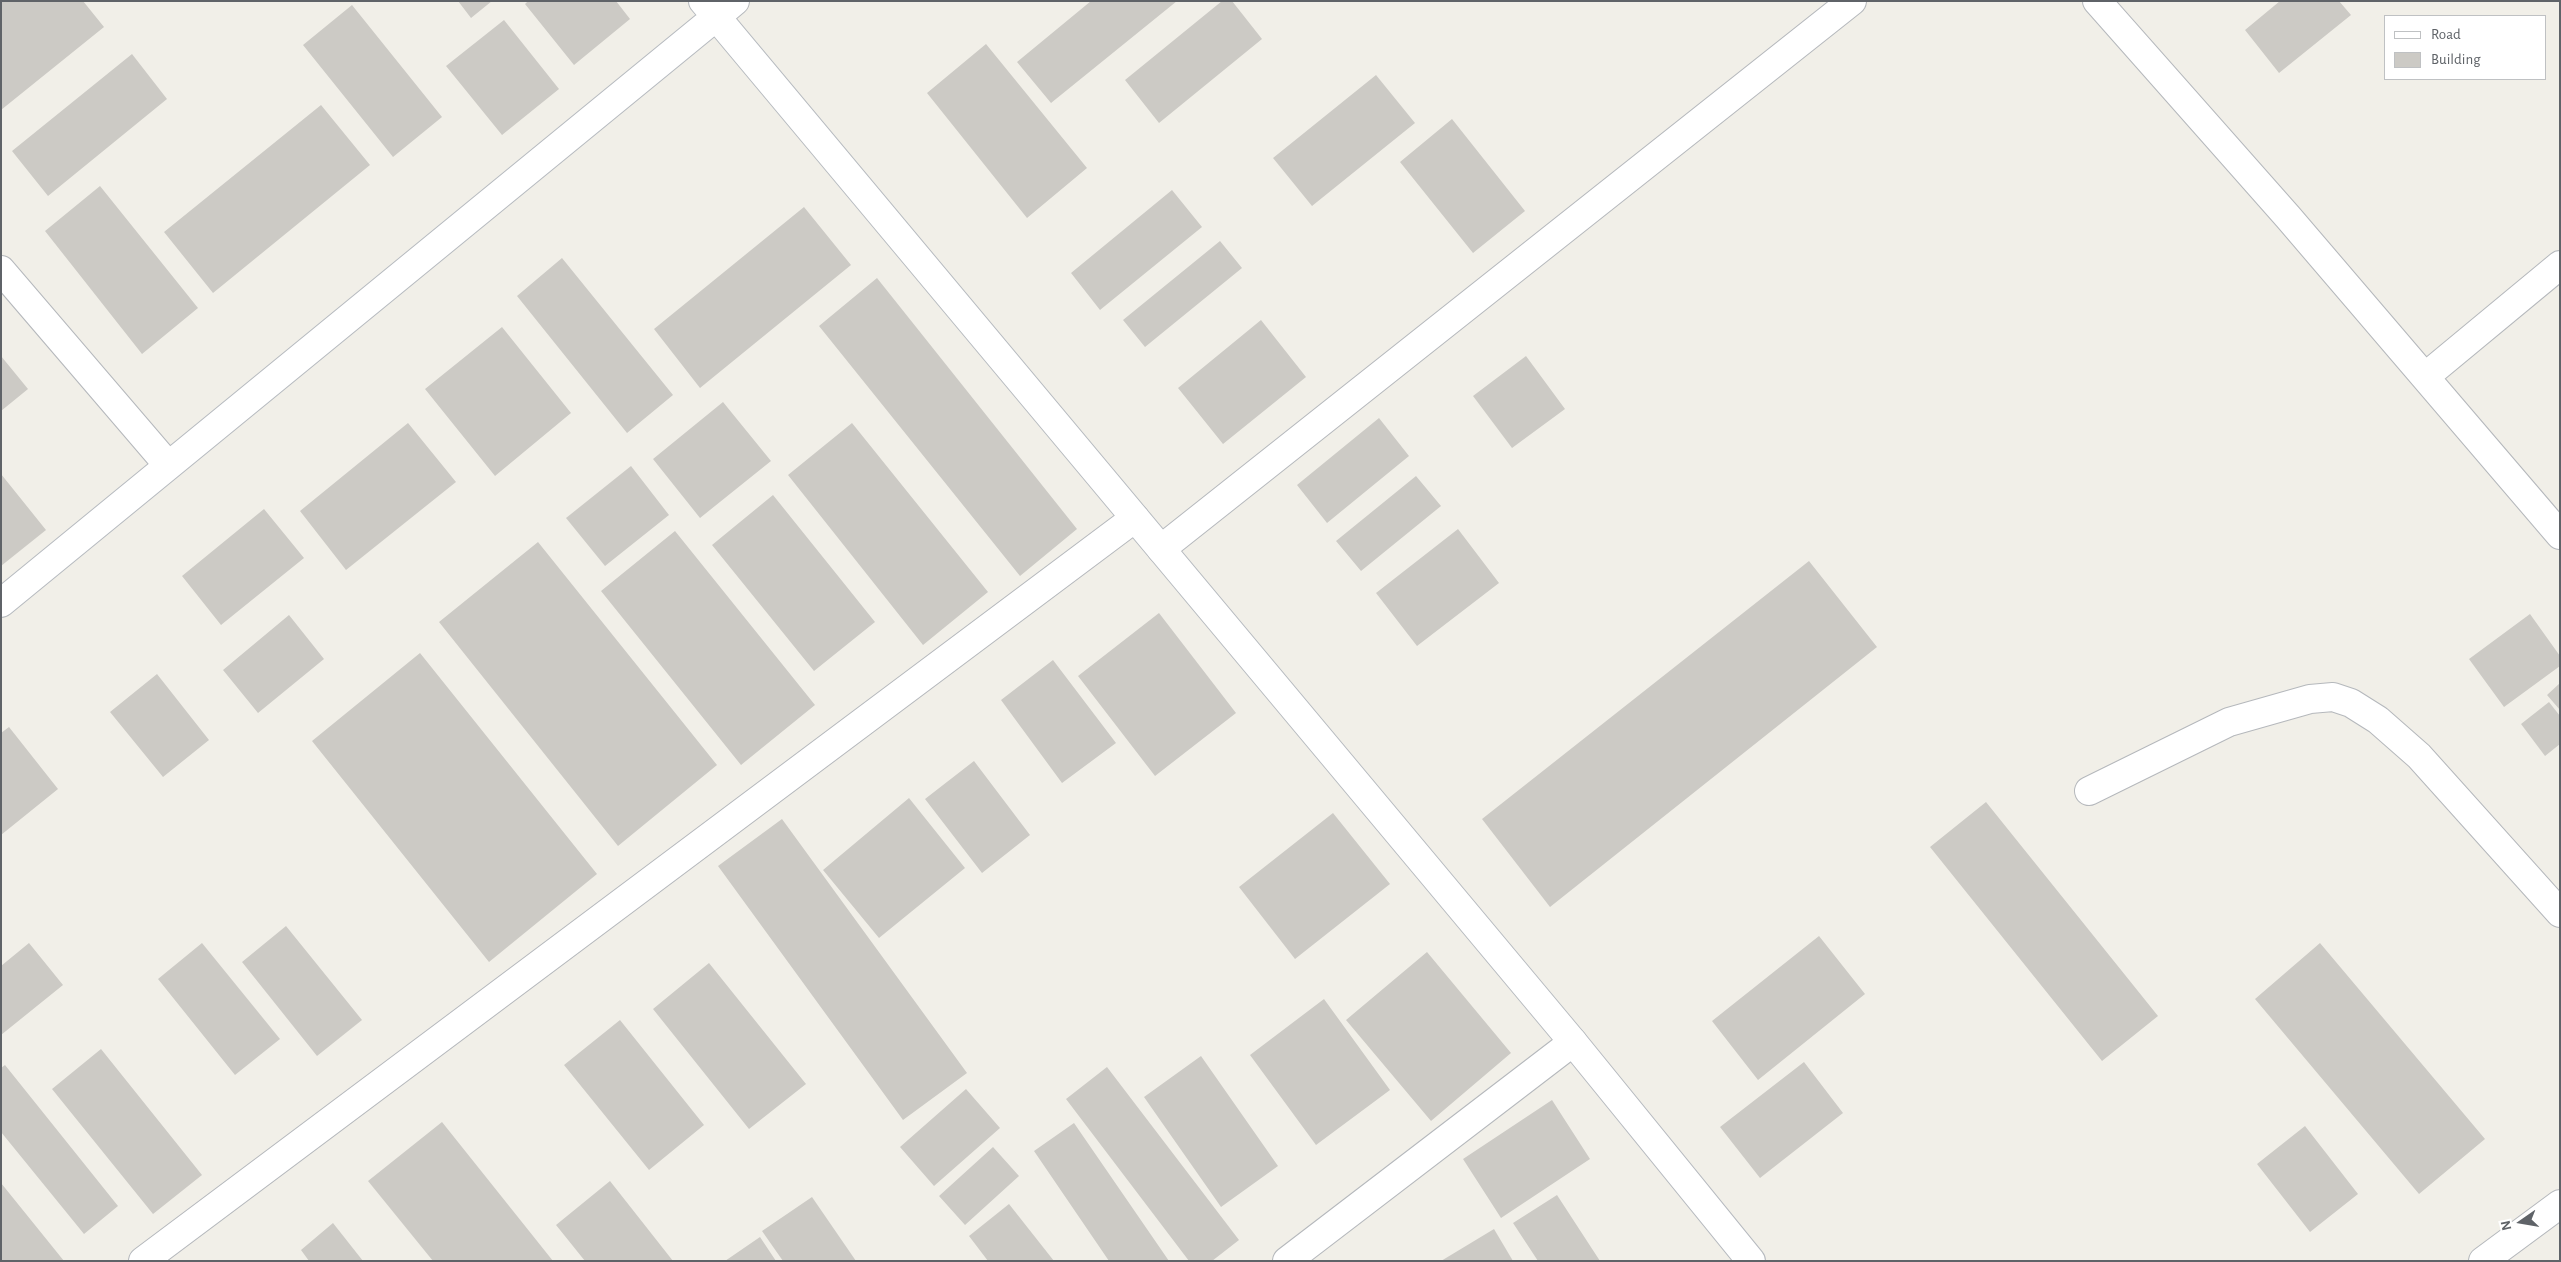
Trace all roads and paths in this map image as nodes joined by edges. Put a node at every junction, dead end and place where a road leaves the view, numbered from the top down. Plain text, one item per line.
1 (1852, 1) edge
2 (2097, 1) edge
3 (718, 6) edge
4 (2560, 265) edge
5 (1, 270) edge
6 (2426, 376) junction
7 (168, 465) junction
8 (1135, 518) junction
9 (2560, 535) edge
10 (1161, 549) junction
11 (1, 603) edge
12 (2089, 791) dead end
13 (2560, 912) edge
14 (1573, 1042) junction
15 (2560, 1204) edge
16 (143, 1261) edge
17 (1288, 1261) edge
18 (1751, 1261) edge
19 (2483, 1261) edge

1 - 10 street
2 - 6 street
3 - 7 street
3 - 8 street
4 - 6 street
5 - 7 street
6 - 9 street
7 - 11 street
8 - 10 street
8 - 16 street
10 - 14 street
12 - 13 street
14 - 17 street
14 - 18 street
15 - 19 street

